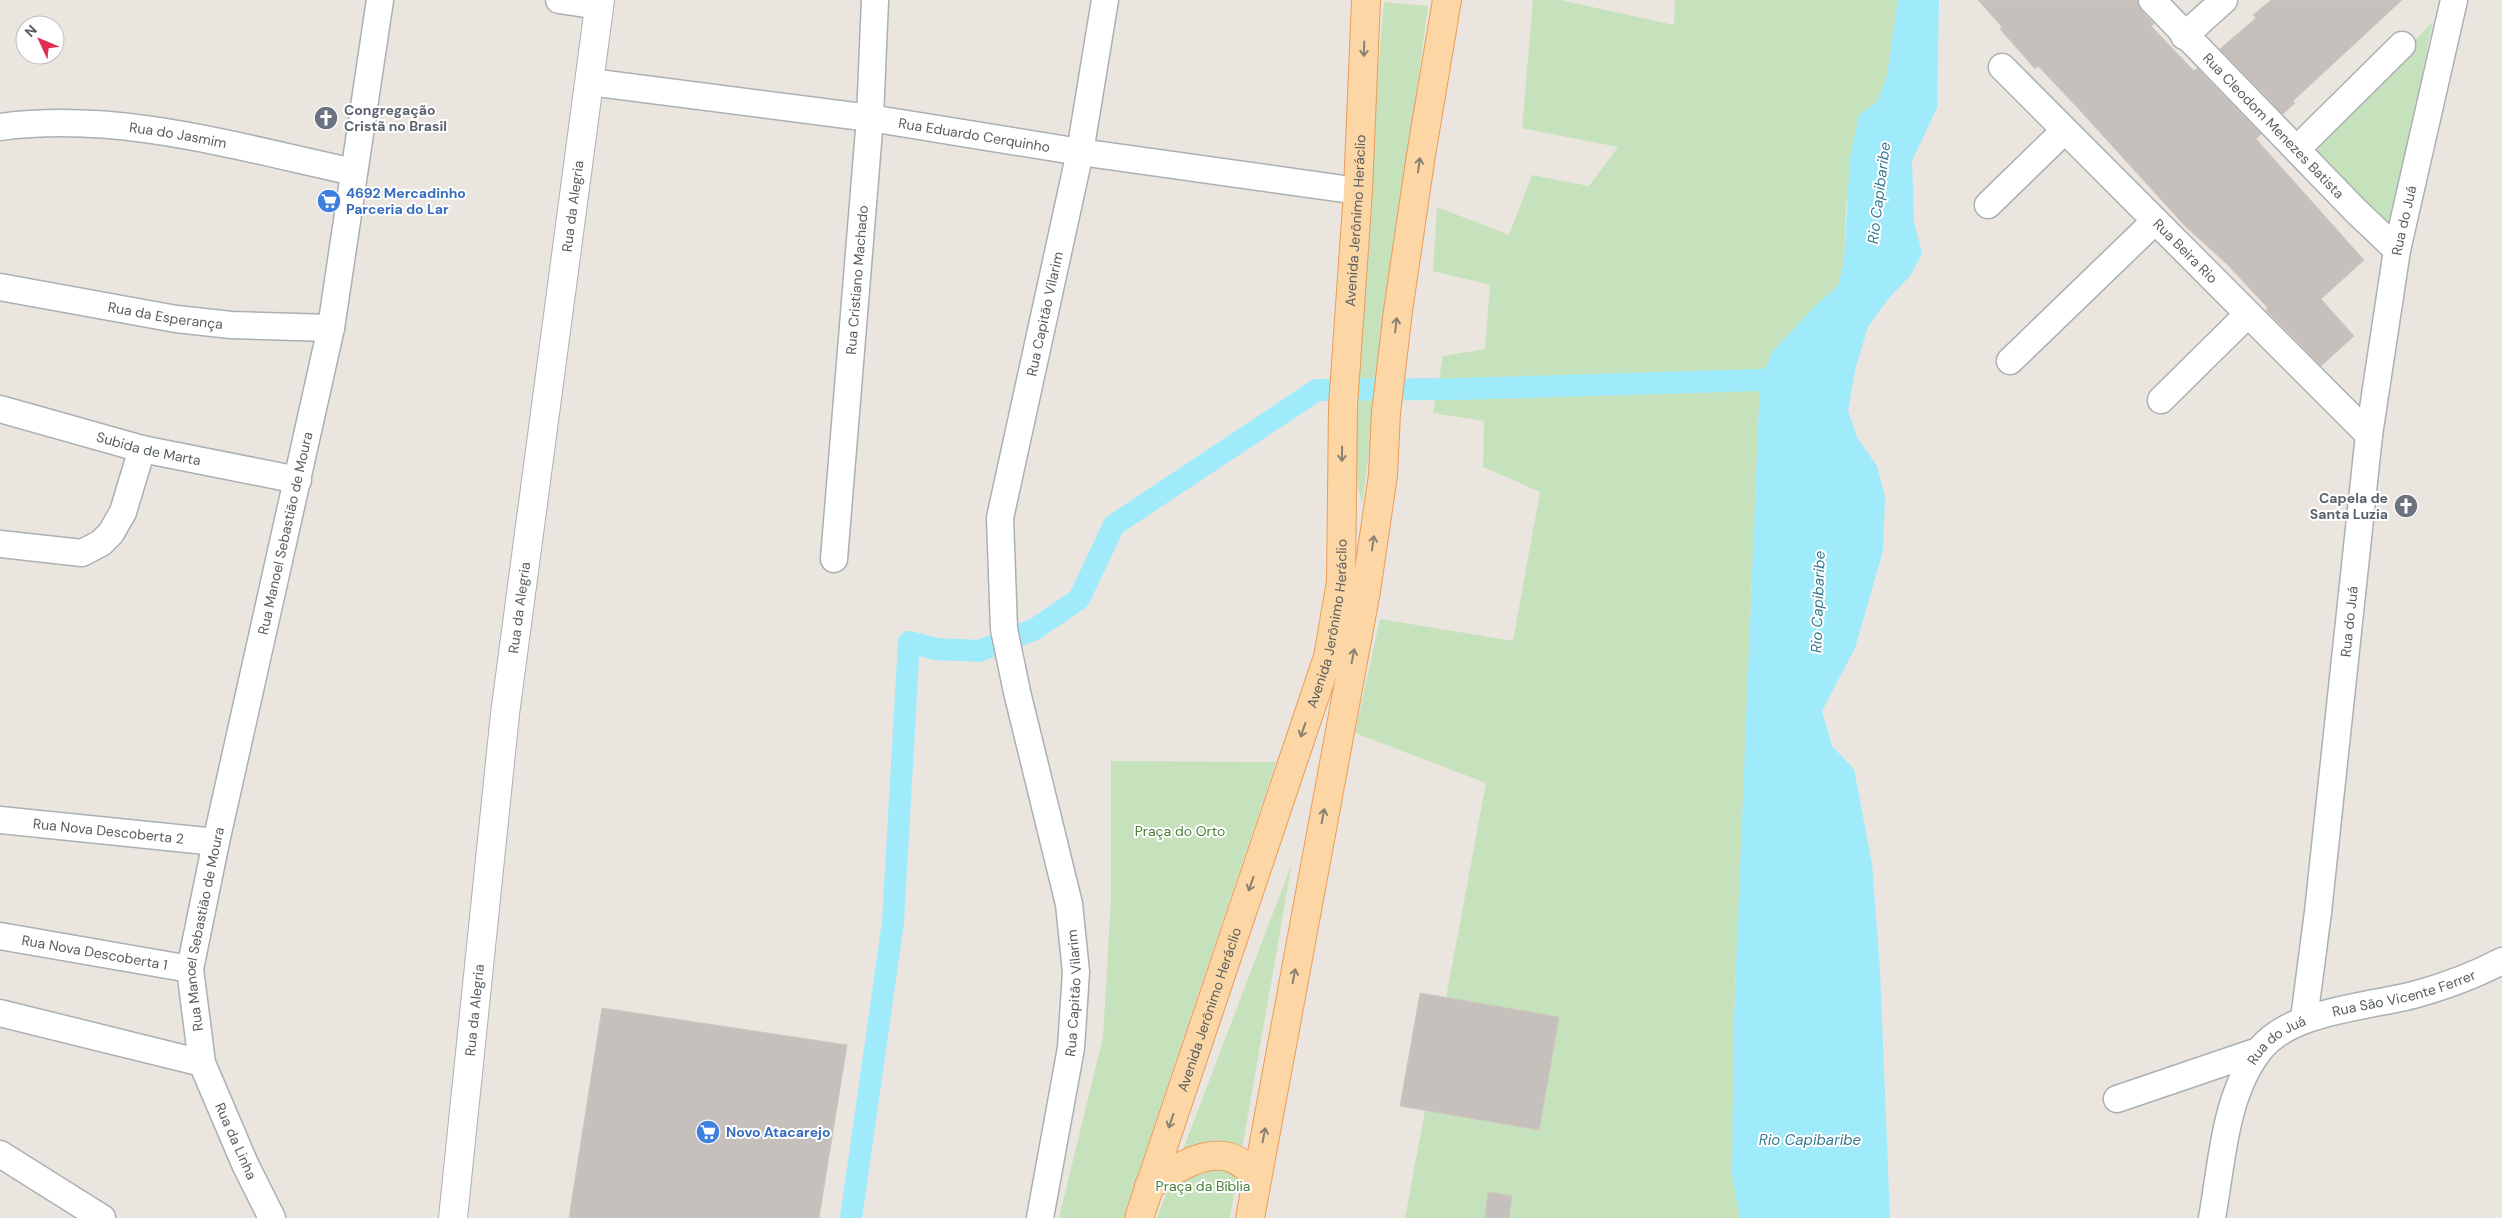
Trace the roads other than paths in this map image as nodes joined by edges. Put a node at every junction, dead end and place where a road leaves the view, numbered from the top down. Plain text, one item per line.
1 (380, 0) edge
2 (559, 0) edge
3 (875, 0) edge
4 (1105, 0) edge
5 (1366, 0) edge
6 (1447, 0) edge
7 (2152, 0) edge
8 (2224, 0) edge
9 (2454, 0) edge
10 (599, 3) edge
11 (2184, 36) junction
12 (2402, 45) dead end
13 (2002, 67) dead end
14 (590, 82) junction
15 (870, 118) junction
16 (0, 127) edge
17 (2064, 131) junction
18 (2297, 149) junction
19 (1080, 152) junction
20 (354, 172) junction
21 (1358, 191) junction
22 (1988, 205) dead end
23 (2155, 220) junction
24 (2397, 250) junction
25 (0, 287) edge
26 (2247, 315) junction
27 (331, 328) junction
28 (2010, 361) dead end
29 (2161, 400) dead end
30 (0, 409) edge
31 (2369, 435) junction
32 (142, 449) junction
33 (298, 480) junction
34 (0, 544) edge
35 (834, 559) dead end
36 (0, 820) edge
37 (216, 842) junction
38 (0, 936) edge
39 (2502, 962) edge
40 (190, 969) junction
41 (0, 1013) edge
42 (2304, 1019) junction
43 (2258, 1051) junction
44 (202, 1063) junction
45 (2118, 1099) dead end
46 (0, 1154) edge
47 (1256, 1179) junction
48 (1149, 1186) junction
49 (102, 1218) edge
50 (272, 1218) edge
51 (453, 1218) edge
52 (1040, 1218) edge
53 (1138, 1218) edge
54 (1250, 1218) edge
55 (2212, 1218) edge

1 - 20 street, Rua Manoel Sebastião de Moura
2 - 10 street
3 - 15 street, Rua Cristiano Machado
4 - 19 street, Rua Capitão Vilarim
5 -> 21 main road, Avenida Jerônimo Heráclio
47 -> 6 main road
7 - 11 street, Rua Cleodom Menezes Batista
8 - 11 street
9 - 24 street, Rua do Juá
10 - 14 street, Rua da Alegria
11 - 18 street, Rua Cleodom Menezes Batista
12 - 18 street
13 - 17 street, Rua Beira Rio
14 - 15 street, Rua Eduardo Cerquinho
14 - 51 street, Rua da Alegria
15 - 19 street, Rua Eduardo Cerquinho
15 - 35 street, Rua Cristiano Machado
16 - 20 street, Rua do Jasmim
17 - 22 street
17 - 23 street, Rua Beira Rio
18 - 24 street, Rua Cleodom Menezes Batista
19 - 21 street, Rua Eduardo Cerquinho
19 - 52 street, Rua Capitão Vilarim
20 - 27 street, Rua Manoel Sebastião de Moura
21 -> 48 main road, Avenida Jerônimo Heráclio
23 - 26 street, Rua Beira Rio
23 - 28 street
24 - 31 street, Rua do Juá
25 - 27 street, Rua da Esperança
26 - 29 street
26 - 31 street, Rua Beira Rio
27 - 33 street, Rua Manoel Sebastião de Moura
30 - 32 street, Subida de Marta
31 - 42 street, Rua do Juá
32 - 33 street, Subida de Marta
32 - 34 street
33 - 37 street, Rua Manoel Sebastião de Moura
36 - 37 street, Rua Nova Descoberta 2
37 - 40 street, Rua Manoel Sebastião de Moura
38 - 40 street, Rua Nova Descoberta 1
39 - 42 street, Rua São Vicente Ferrer
40 - 44 street, Rua Manoel Sebastião de Moura
41 - 44 street
42 - 43 street, Rua do Juá
43 - 45 street
43 - 55 street, Rua do Juá
44 - 50 street, Rua da Linha
46 - 49 street
47 - 48 main road
47 - 54 main road
48 - 53 main road, Avenida Jerônimo Heráclio

